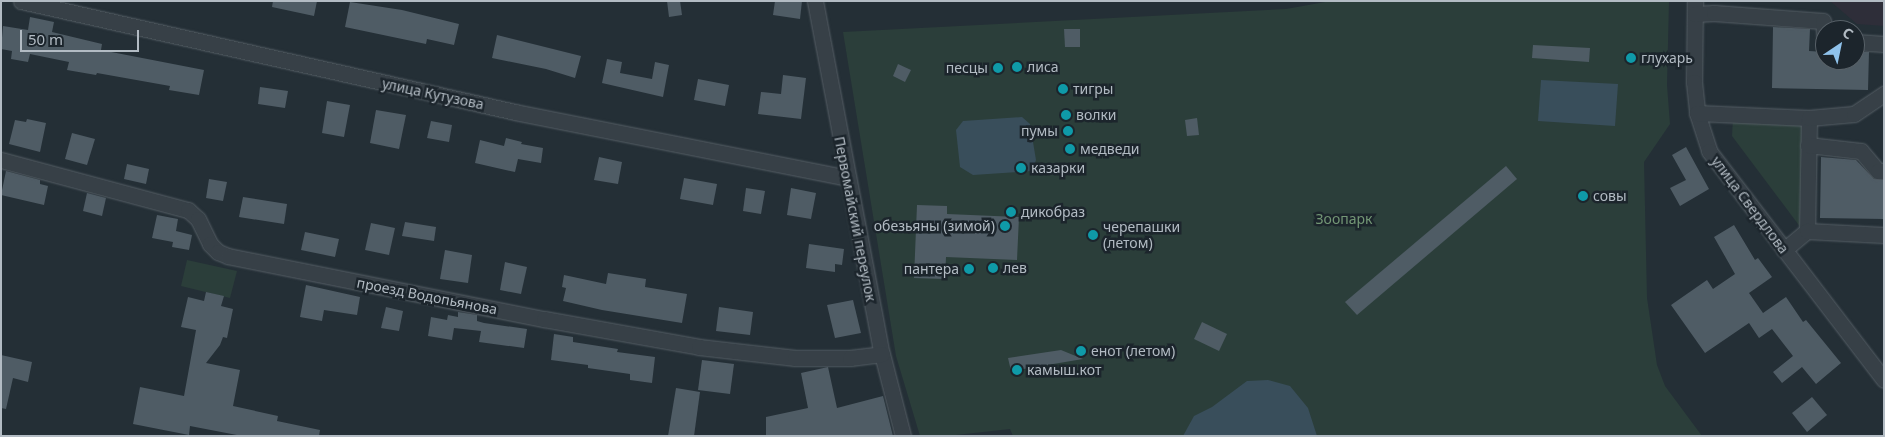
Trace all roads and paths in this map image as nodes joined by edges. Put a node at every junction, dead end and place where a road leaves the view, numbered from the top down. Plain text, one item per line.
1 (21, 1) edge
2 (815, 1) edge
3 (1695, 8) edge
4 (1815, 20) edge
5 (1865, 43) edge
6 (1884, 44) edge
7 (1884, 94) edge
8 (1697, 113) junction
9 (1809, 118) junction
10 (1808, 145) junction
11 (1, 160) edge
12 (1884, 171) edge
13 (847, 178) junction
14 (1807, 231) junction
15 (1884, 235) edge
16 (1784, 250) junction
17 (882, 354) junction
18 (1884, 380) edge
19 (903, 436) edge

1 - 13 street, улица Кутузова
2 - 13 street, Первомайский переулок
3 - 4 street
3 - 8 street, улица Свердлова
5 - 6 street
7 - 9 street
8 - 9 street
8 - 16 street, улица Свердлова
9 - 10 street
10 - 12 street
10 - 14 street
11 - 17 street, проезд Водопьянова
13 - 17 street, Первомайский переулок
14 - 15 street
14 - 16 street
16 - 18 street, улица Свердлова
17 - 19 street, Первомайский переулок

